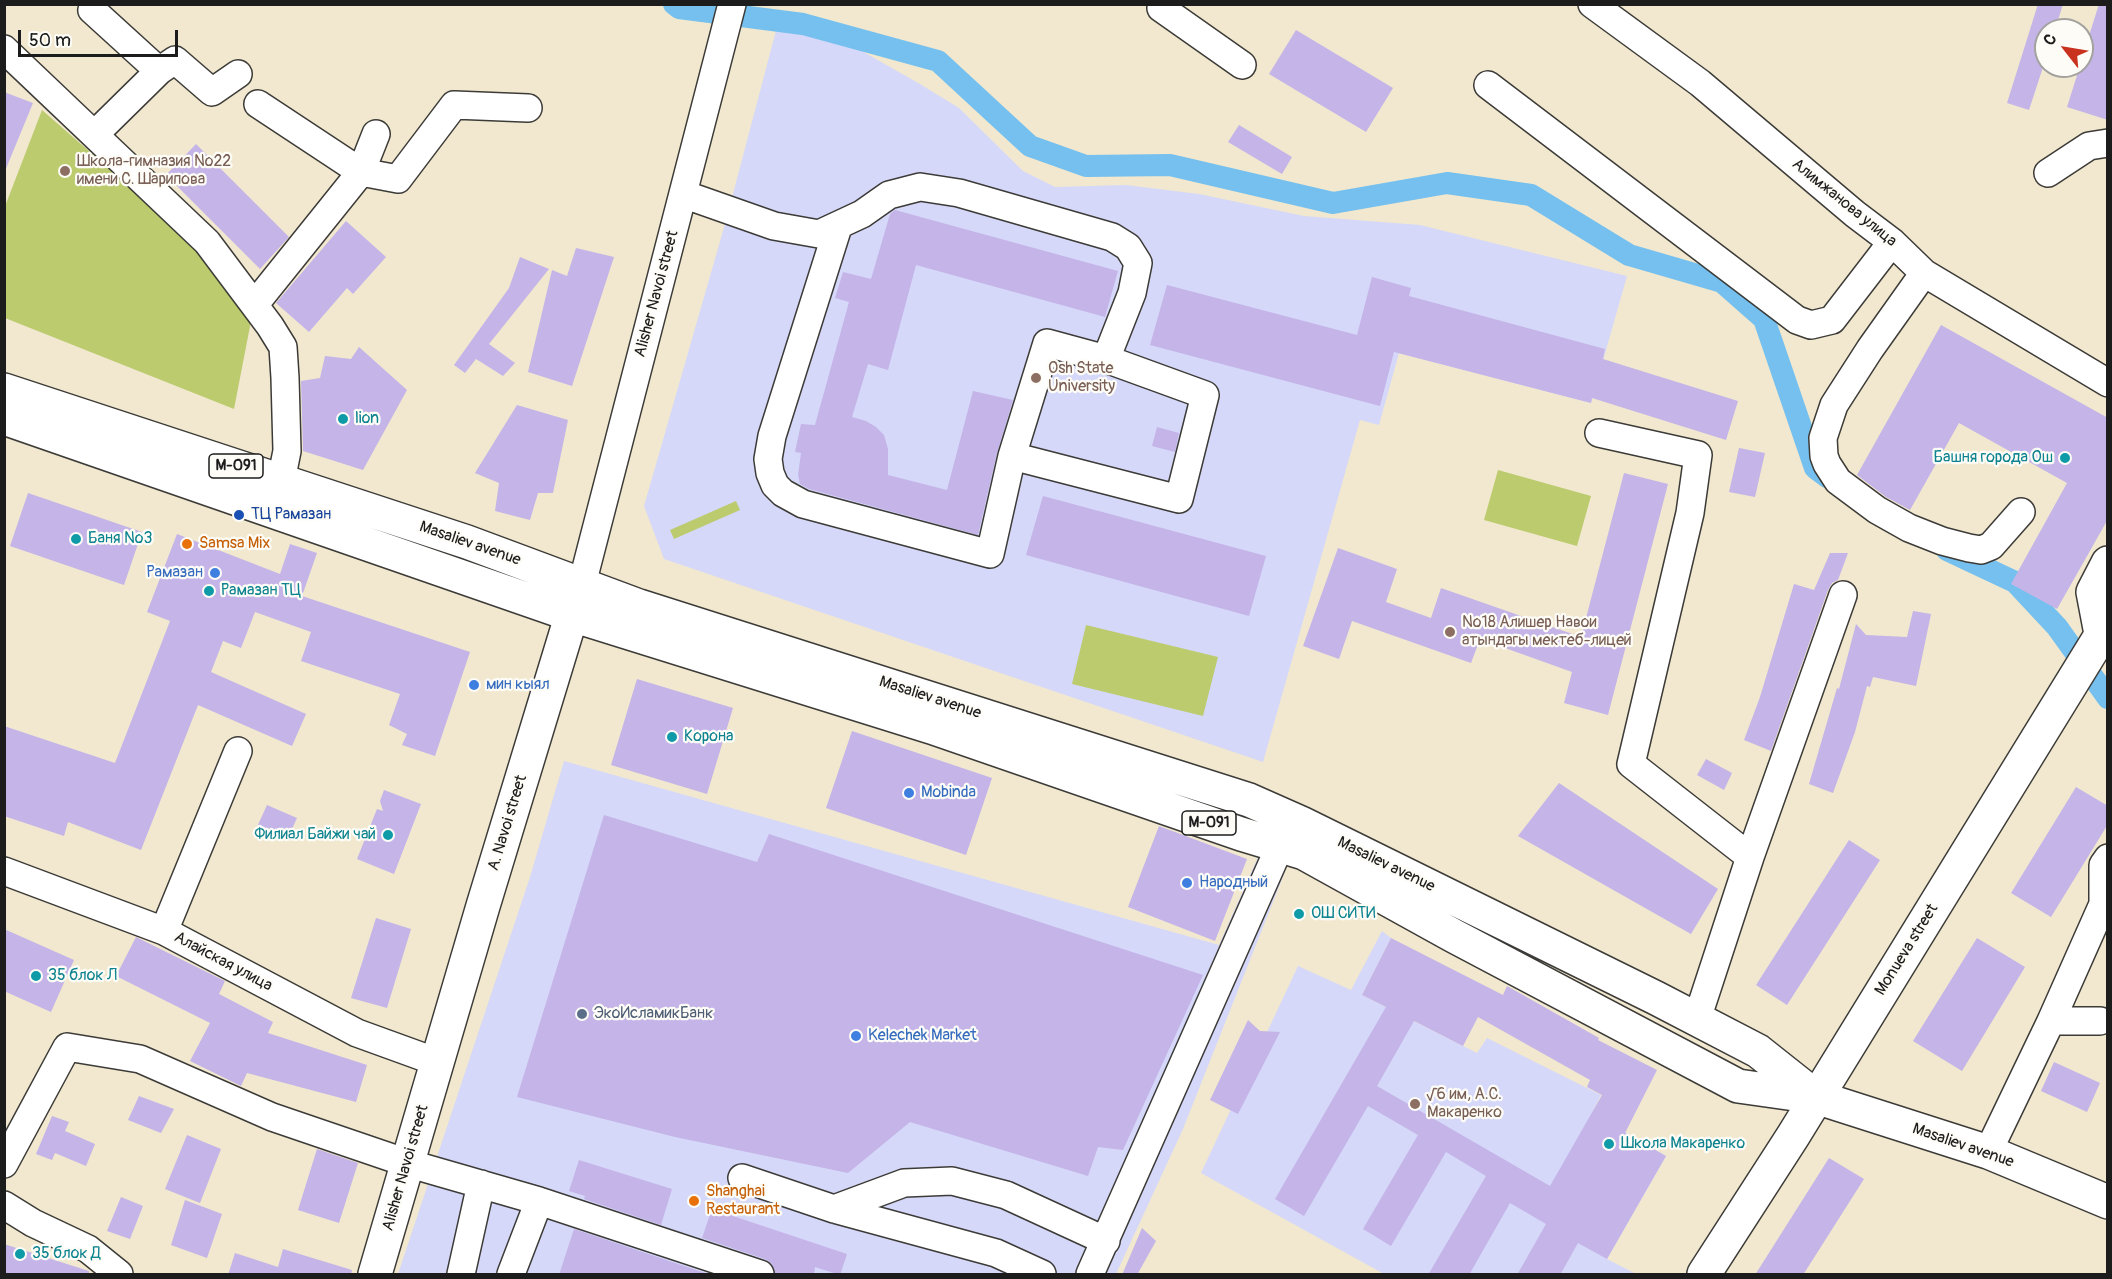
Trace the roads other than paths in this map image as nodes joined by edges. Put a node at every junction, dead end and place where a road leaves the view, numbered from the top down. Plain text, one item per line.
1 (94, 4) edge
2 (1163, 4) edge
3 (1592, 4) edge
4 (729, 13) edge
5 (4, 49) edge
6 (1242, 65) dead end
7 (159, 71) junction
8 (238, 74) dead end
9 (1488, 85) dead end
10 (258, 104) dead end
11 (528, 108) dead end
12 (95, 134) junction
13 (376, 134) dead end
14 (2108, 143) edge
15 (361, 172) junction
16 (2048, 172) dead end
17 (683, 194) junction
18 (838, 226) junction
19 (1892, 242) junction
20 (1924, 273) junction
21 (255, 304) junction
22 (1106, 359) junction
23 (2108, 383) edge
24 (4, 390) edge
25 (4, 418) edge
26 (1599, 433) dead end
27 (1012, 456) junction
28 (281, 481) junction
29 (2021, 512) dead end
30 (2108, 563) edge
31 (582, 584) junction
32 (1843, 595) dead end
33 (572, 615) junction
34 (2098, 646) edge
35 (238, 751) dead end
36 (1280, 846) junction
37 (1750, 857) junction
38 (2108, 858) edge
39 (4, 871) edge
40 (164, 931) junction
41 (1697, 1019) junction
42 (2051, 1021) junction
43 (2100, 1021) dead end
44 (437, 1062) junction
45 (1816, 1097) junction
46 (1988, 1152) junction
47 (407, 1163) junction
48 (4, 1164) edge
49 (742, 1179) dead end
50 (481, 1184) junction
51 (539, 1201) junction
52 (2108, 1202) edge
53 (4, 1205) edge
54 (834, 1209) junction
55 (1106, 1241) junction
56 (119, 1275) edge
57 (375, 1275) edge
58 (461, 1275) edge
59 (511, 1275) edge
60 (760, 1275) edge
61 (1042, 1275) edge
62 (1090, 1275) edge
63 (1704, 1275) edge

1 - 7 street
2 - 6 street
3 - 19 street, Алимжанова улица
4 - 17 street, Alisher Navoi street
5 - 12 street
7 - 8 street
7 - 12 street
9 - 19 street
10 - 15 street
11 - 15 street
12 - 21 street
13 - 15 street
14 - 16 street
15 - 21 street
17 - 18 street
17 - 31 street, Alisher Navoi street
18 - 22 street
18 - 27 street
19 - 20 street, Алимжанова улица
20 - 23 street, Алимжанова улица
20 - 29 street
21 - 28 street
22 - 27 street
22 - 27 street
24 - 28 main road, Masaliev avenue / М-091
25 - 33 main road, Masaliev avenue / М-091
26 - 37 street
28 - 31 main road, Masaliev avenue / М-091
30 - 34 main road
31 - 33 main road, A. Navoi street
31 - 41 main road, Masaliev avenue / М-091
32 - 37 street
33 - 36 main road, Masaliev avenue / М-091
33 - 44 main road, A. Navoi street
34 - 45 main road, Monueva street
35 - 40 street
36 - 45 main road, Masaliev avenue / М-091
36 - 55 street
37 - 41 street
38 - 42 street
39 - 40 street, Алайская улица
40 - 44 street, Алайская улица
41 - 45 main road, Masaliev avenue / М-091
42 - 43 street
42 - 46 street
44 - 47 main road, Alisher Navoi street
45 - 46 main road, Masaliev avenue
45 - 63 main road, Monueva street
46 - 52 main road, Masaliev avenue
47 - 48 street
47 - 50 street
47 - 57 main road, Alisher Navoi street
49 - 54 street
50 - 51 street
50 - 58 street
51 - 59 street
51 - 60 street
53 - 56 street
54 - 55 street
54 - 61 street
55 - 62 street

